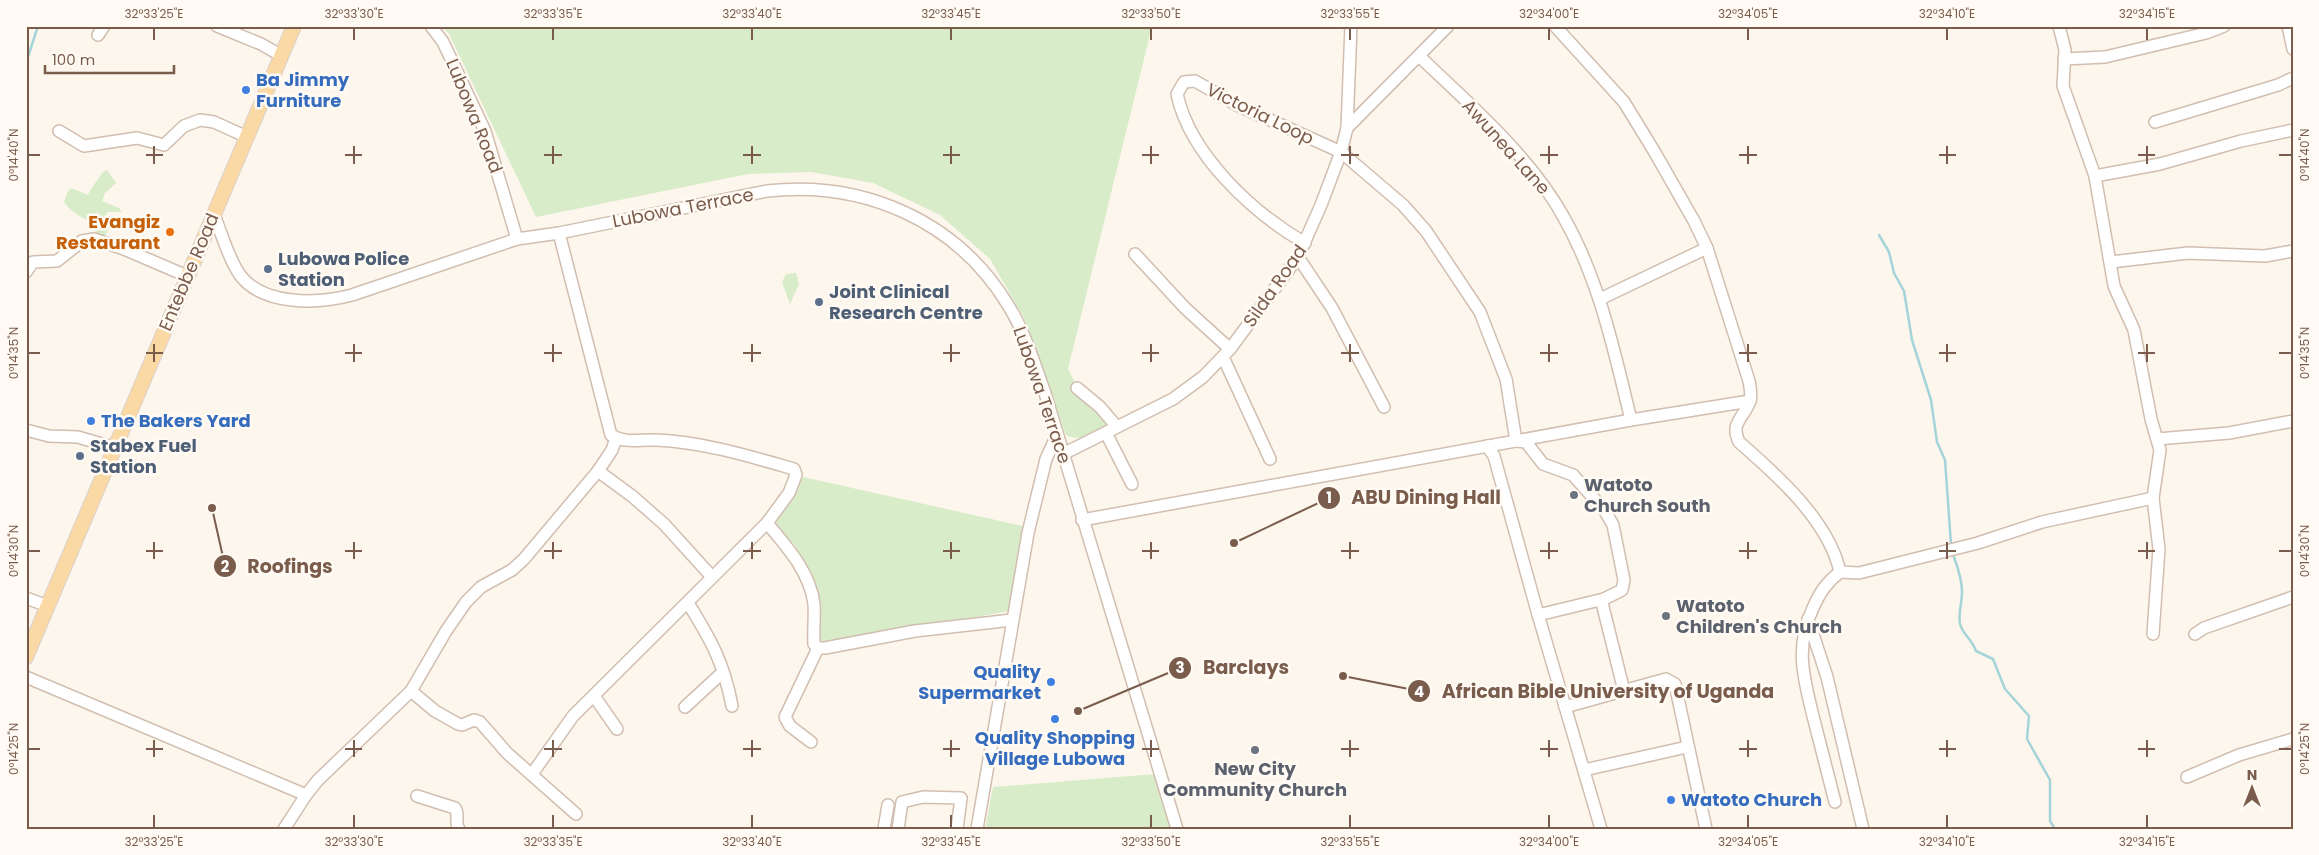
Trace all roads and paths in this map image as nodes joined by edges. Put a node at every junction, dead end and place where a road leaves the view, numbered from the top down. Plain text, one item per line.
1 (217, 26) edge
2 (294, 26) edge
3 (431, 26) edge
4 (1351, 26) edge
5 (1448, 26) edge
6 (1555, 26) edge
7 (2058, 26) edge
8 (2224, 26) edge
9 (2288, 26) edge
10 (2293, 49) edge
11 (282, 56) junction
12 (1419, 56) junction
13 (2064, 59) junction
14 (2293, 78) edge
15 (2154, 122) dead end
16 (1347, 128) junction
17 (2293, 130) edge
18 (59, 131) dead end
19 (247, 137) junction
20 (1341, 152) junction
21 (2095, 176) junction
22 (214, 215) junction
23 (559, 233) junction
24 (517, 239) junction
25 (1305, 242) junction
26 (1707, 248) junction
27 (2293, 251) edge
28 (1135, 254) dead end
29 (1298, 257) junction
30 (2111, 262) junction
31 (26, 272) edge
32 (186, 276) junction
33 (1600, 299) junction
34 (1227, 353) junction
35 (1077, 388) dead end
36 (1750, 401) junction
37 (1384, 407) dead end
38 (1631, 420) junction
39 (2293, 421) edge
40 (1118, 427) junction
41 (26, 430) edge
42 (1106, 433) junction
43 (1057, 435) junction
44 (616, 438) junction
45 (2157, 439) junction
46 (1516, 441) junction
47 (1487, 446) junction
48 (115, 448) junction
49 (1063, 454) junction
50 (1270, 459) dead end
51 (598, 471) junction
52 (1132, 484) dead end
53 (2153, 498) junction
54 (1082, 520) junction
55 (767, 523) junction
56 (1840, 572) junction
57 (712, 577) junction
58 (2293, 597) edge
59 (26, 598) edge
60 (1604, 599) junction
61 (688, 603) junction
62 (48, 606) junction
63 (1538, 615) junction
64 (1808, 619) junction
65 (1012, 620) junction
66 (2153, 634) dead end
67 (2195, 634) dead end
68 (818, 648) junction
69 (26, 657) edge
70 (724, 672) junction
71 (26, 677) edge
72 (411, 691) junction
73 (1624, 691) junction
74 (594, 696) junction
75 (732, 706) dead end
76 (685, 707) dead end
77 (1565, 707) junction
78 (617, 729) dead end
79 (2293, 738) edge
80 (811, 742) dead end
81 (1687, 747) junction
82 (1584, 770) junction
83 (532, 774) junction
84 (2187, 777) dead end
85 (306, 794) junction
86 (417, 796) dead end
87 (1835, 802) dead end
88 (888, 805) dead end
89 (576, 814) dead end
90 (284, 829) edge
91 (460, 829) edge
92 (884, 829) edge
93 (898, 829) edge
94 (957, 829) edge
95 (977, 829) edge
96 (1177, 829) edge
97 (1601, 829) edge
98 (1706, 829) edge
99 (1863, 829) edge

1 - 11 street
2 - 11 main road, Entebbe Road
3 - 24 street, Lubowa Road
4 - 16 street, Silda Road
5 - 12 street
6 - 26 street
7 - 13 street
8 - 13 street
9 - 10 street
11 - 19 main road, Entebbe Road
12 - 16 street
12 - 33 street, Awunea Lane
13 - 21 street
14 - 15 street
16 - 20 street, Silda Road
17 - 21 street
18 - 19 street
19 - 22 main road, Entebbe Road
20 - 25 street, Silda Road
20 - 25 street, Victoria Loop
20 - 46 street
21 - 30 street
22 - 24 street, Lubowa Terrace
22 - 32 main road, Entebbe Road
23 - 24 street, Lubowa Terrace
23 - 43 street, Lubowa Terrace
23 - 44 street
25 - 29 street, Silda Road
26 - 33 street
26 - 36 street
27 - 30 street
28 - 34 street
29 - 34 street, Silda Road
29 - 37 street
30 - 45 street
31 - 32 street
32 - 48 main road, Entebbe Road
33 - 38 street, Awunea Lane
34 - 40 street, Silda Road
34 - 50 street
35 - 40 street
36 - 38 street
36 - 56 street
38 - 46 street
39 - 45 street
40 - 42 street, Silda Road
41 - 48 street
42 - 49 street, Silda Road
42 - 52 street
43 - 49 street, Lubowa Terrace
43 - 65 street
44 - 51 street
44 - 55 street
45 - 53 street
46 - 47 street
46 - 60 street
47 - 54 street
47 - 63 street
48 - 62 main road, Entebbe Road
49 - 54 street, Lubowa Terrace
51 - 57 street
51 - 72 street
53 - 56 street
53 - 66 street
54 - 96 street, Lubowa Terrace
55 - 57 street
55 - 68 street
56 - 64 street
57 - 61 street
58 - 67 street
59 - 62 street
60 - 63 street
60 - 73 street
61 - 70 street
61 - 74 street
62 - 69 main road, Entebbe Road
63 - 77 street
64 - 87 street
64 - 99 street
65 - 68 street
65 - 95 street
68 - 80 street
70 - 75 street
70 - 76 street
71 - 85 street
72 - 83 street
72 - 85 street
73 - 77 street
73 - 81 street
74 - 78 street
74 - 83 street
77 - 82 street
79 - 84 street
81 - 82 street
81 - 98 street
82 - 97 street
83 - 89 street
85 - 90 street
86 - 91 street
88 - 92 street
93 - 94 street

